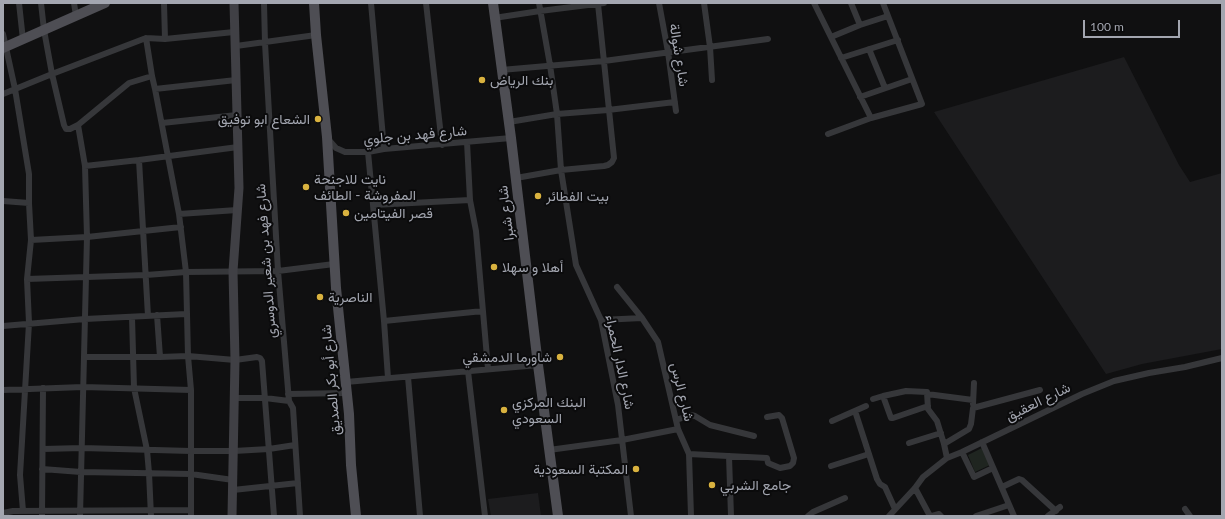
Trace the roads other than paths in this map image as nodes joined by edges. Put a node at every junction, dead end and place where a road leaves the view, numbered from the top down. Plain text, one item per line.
1 (19, 3) edge
2 (41, 3) edge
3 (74, 3) edge
4 (104, 3) edge
5 (164, 3) edge
6 (234, 3) edge
7 (264, 3) edge
8 (314, 3) edge
9 (372, 3) edge
10 (426, 3) edge
11 (493, 3) edge
12 (538, 3) edge
13 (601, 3) edge
14 (659, 3) edge
15 (704, 3) edge
16 (814, 3) edge
17 (852, 3) edge
18 (883, 3) edge
19 (540, 11) junction
20 (76, 16) junction
21 (888, 16) junction
22 (494, 18) junction
23 (860, 25) junction
24 (44, 30) junction
25 (234, 32) junction
26 (3, 34) edge
27 (316, 35) junction
28 (830, 37) junction
29 (146, 38) junction
30 (165, 39) junction
31 (768, 39) dead end
32 (23, 40) junction
33 (898, 40) junction
34 (265, 43) junction
35 (236, 46) junction
36 (4, 47) edge
37 (710, 47) junction
38 (869, 49) junction
39 (668, 52) junction
40 (840, 58) junction
41 (604, 61) junction
42 (550, 65) junction
43 (501, 70) junction
44 (52, 74) junction
45 (152, 76) junction
46 (912, 79) junction
47 (236, 80) junction
48 (712, 80) dead end
49 (885, 88) junction
50 (15, 89) junction
51 (155, 89) junction
52 (3, 94) edge
53 (860, 97) junction
54 (674, 102) junction
55 (608, 110) junction
56 (676, 111) dead end
57 (557, 114) junction
58 (237, 115) junction
59 (871, 118) junction
60 (509, 122) junction
61 (162, 123) junction
62 (78, 125) junction
63 (828, 134) dead end
64 (327, 137) junction
65 (511, 138) junction
66 (466, 142) junction
67 (442, 145) junction
68 (238, 147) junction
69 (384, 149) junction
70 (368, 152) junction
71 (168, 156) junction
72 (139, 160) junction
73 (84, 166) junction
74 (561, 170) junction
75 (516, 178) junction
76 (470, 200) junction
77 (3, 201) edge
78 (29, 203) junction
79 (373, 204) junction
80 (237, 210) junction
81 (179, 214) junction
82 (181, 227) junction
83 (144, 232) junction
84 (87, 237) junction
85 (31, 240) junction
86 (334, 264) junction
87 (233, 271) junction
88 (278, 271) junction
89 (186, 272) junction
90 (146, 275) junction
91 (86, 277) junction
92 (27, 279) junction
93 (616, 287) dead end
94 (483, 310) junction
95 (186, 314) junction
96 (157, 315) junction
97 (132, 316) junction
98 (148, 316) junction
99 (642, 318) junction
100 (85, 319) junction
101 (384, 320) junction
102 (601, 320) junction
103 (29, 323) junction
104 (3, 326) edge
105 (188, 356) junction
106 (84, 357) junction
107 (133, 357) junction
108 (160, 357) junction
109 (1222, 358) edge
110 (235, 360) junction
111 (538, 365) junction
112 (488, 370) junction
113 (468, 371) junction
114 (408, 376) junction
115 (388, 378) junction
116 (346, 382) junction
117 (974, 383) dead end
118 (83, 387) junction
119 (43, 388) junction
120 (134, 388) junction
121 (25, 389) junction
122 (3, 390) edge
123 (191, 390) junction
124 (1040, 390) dead end
125 (347, 393) junction
126 (288, 394) junction
127 (928, 394) junction
128 (883, 396) junction
129 (235, 398) junction
130 (265, 398) junction
131 (873, 400) dead end
132 (973, 400) junction
133 (289, 401) junction
134 (866, 406) dead end
135 (928, 406) junction
136 (973, 408) junction
137 (855, 411) junction
138 (767, 417) dead end
139 (676, 420) junction
140 (832, 421) dead end
141 (678, 429) junction
142 (941, 433) junction
143 (754, 436) dead end
144 (622, 440) junction
145 (982, 442) junction
146 (909, 443) dead end
147 (944, 444) junction
148 (295, 445) junction
149 (82, 448) junction
150 (43, 449) junction
151 (269, 449) junction
152 (147, 450) junction
153 (549, 450) junction
154 (191, 451) junction
155 (234, 451) junction
156 (962, 452) junction
157 (689, 454) junction
158 (869, 454) junction
159 (729, 456) junction
160 (947, 458) junction
161 (831, 466) dead end
162 (993, 468) junction
163 (42, 469) junction
164 (82, 472) junction
165 (149, 473) junction
166 (191, 474) junction
167 (298, 483) junction
168 (233, 485) junction
169 (272, 485) junction
170 (1002, 487) junction
171 (915, 488) junction
172 (845, 498) dead end
173 (1010, 505) junction
174 (895, 509) junction
175 (1185, 509) dead end
176 (23, 511) junction
177 (3, 513) edge
178 (42, 513) edge
179 (80, 513) edge
180 (150, 513) edge
181 (191, 513) edge
182 (940, 515) edge
183 (232, 516) edge
184 (274, 516) edge
185 (300, 516) edge
186 (356, 516) edge
187 (420, 516) edge
188 (485, 516) edge
189 (558, 516) edge
190 (631, 516) edge
191 (691, 516) edge
192 (731, 516) edge
193 (808, 516) edge
194 (889, 516) edge
195 (931, 516) edge
196 (976, 516) edge
197 (1014, 516) edge
198 (1048, 516) edge
199 (1190, 516) edge

1 - 32 street
2 - 24 street
3 - 20 street
4 - 20 main road
5 - 30 street
6 - 25 street
7 - 34 street, شارع فهد بن شعير الدوسري
8 - 27 main road, شارع أبو بكر الصديق
9 - 69 street
10 - 67 street
11 - 22 main road, شارع شبرا
12 - 19 street, شارع الدار الحمراء
13 - 19 street
13 - 41 street
14 - 39 street, شارع شوالة
15 - 37 street
16 - 28 street
17 - 23 street
18 - 21 street
19 - 22 street
19 - 42 street, شارع الدار الحمراء
20 - 24 main road
21 - 23 street
21 - 33 street
22 - 43 main road, شارع شبرا
23 - 28 street
24 - 32 main road
24 - 44 street
25 - 30 street
25 - 35 street
26 - 36 street
27 - 34 street
27 - 64 main road, شارع أبو بكر الصديق
28 - 40 street
29 - 30 street
29 - 44 street
29 - 45 street
31 - 37 street
32 - 36 main road
33 - 38 street
33 - 46 street
34 - 35 street
34 - 88 street, شارع فهد بن شعير الدوسري
35 - 47 street
36 - 50 street
37 - 39 street
37 - 48 street
38 - 40 street
38 - 49 street
39 - 41 street
39 - 54 street, شارع شوالة
40 - 53 street
41 - 42 street
41 - 55 street
42 - 43 street
42 - 57 street, شارع الدار الحمراء
43 - 60 main road, شارع شبرا
44 - 50 street
44 - 62 street
45 - 51 street
45 - 62 street
46 - 49 street
46 - 59 street
47 - 51 street
47 - 58 street
49 - 53 street
50 - 52 street
50 - 78 street
51 - 61 street
53 - 59 street
54 - 55 street
54 - 56 street, شارع شوالة
55 - 57 street
55 - 74 street
57 - 60 street
57 - 74 street, شارع الدار الحمراء
58 - 61 street
58 - 68 street
59 - 63 street
60 - 65 main road, شارع شبرا
61 - 71 street
62 - 73 street
64 - 70 street, شارع فهد بن جلوي
64 - 86 main road, شارع أبو بكر الصديق
65 - 66 street, شارع فهد بن جلوي
65 - 75 main road, شارع شبرا
66 - 67 street, شارع فهد بن جلوي
66 - 76 street
67 - 69 street, شارع فهد بن جلوي
68 - 71 street
68 - 80 street
69 - 70 street, شارع فهد بن جلوي
70 - 79 street
71 - 72 street
71 - 81 street
72 - 73 street
72 - 83 street
73 - 84 street
74 - 75 street
74 - 102 street, شارع الدار الحمراء
75 - 111 main road, شارع شبرا
76 - 79 street
76 - 94 street
77 - 78 street
78 - 85 street
79 - 101 street
80 - 81 street
80 - 87 street
81 - 82 street
82 - 83 street
82 - 89 street
83 - 84 street
83 - 90 street
84 - 85 street
84 - 91 street
85 - 92 street
86 - 88 street
86 - 116 main road, شارع أبو بكر الصديق
87 - 88 street
87 - 89 street
87 - 110 street
88 - 126 street, شارع فهد بن شعير الدوسري
89 - 90 street
89 - 95 street
90 - 91 street
90 - 98 street
91 - 92 street
91 - 100 street
92 - 103 street
93 - 99 street, شارع الرس
94 - 101 street
94 - 112 street
95 - 96 street
95 - 105 street
96 - 98 street
96 - 108 street
97 - 98 street
97 - 100 street
97 - 107 street
99 - 102 street
99 - 139 street, شارع الرس
100 - 103 street
100 - 106 street
101 - 115 street
102 - 144 street, شارع الدار الحمراء
103 - 104 street
103 - 121 street
105 - 108 street
105 - 110 street
105 - 123 street
106 - 107 street
106 - 118 street
107 - 108 street
107 - 120 street
109 - 145 street, شارع العقيق
110 - 129 street
110 - 130 street
111 - 112 street
111 - 153 main road, شارع شبرا
112 - 113 street
113 - 114 street
113 - 188 street
114 - 115 street
114 - 187 street
115 - 116 street
116 - 125 main road, شارع أبو بكر الصديق
117 - 132 street
118 - 119 street
118 - 120 street
118 - 149 street
119 - 121 street
119 - 150 street
120 - 123 street
120 - 152 street
121 - 122 street
121 - 176 street
123 - 154 street
124 - 136 street
125 - 126 street
125 - 186 main road, شارع أبو بكر الصديق
126 - 133 street, شارع فهد بن شعير الدوسري
127 - 128 street
127 - 132 street
127 - 135 street
128 - 131 street
128 - 135 street
129 - 130 street
129 - 155 street
130 - 133 street
130 - 151 street
132 - 136 street
133 - 148 street, شارع فهد بن شعير الدوسري
134 - 137 street
135 - 142 street
136 - 147 street
137 - 140 street
137 - 158 street
138 - 159 street
139 - 141 street, شارع الرس
139 - 143 street
141 - 144 street
141 - 157 street, شارع الرس
142 - 146 street
142 - 147 street
144 - 153 street
144 - 190 street, شارع الدار الحمراء
145 - 156 street, شارع العقيق
145 - 162 street
147 - 160 street
148 - 151 street
148 - 167 street, شارع فهد بن شعير الدوسري
149 - 150 street
149 - 152 street
149 - 164 street
150 - 163 street
151 - 155 street
151 - 169 street
152 - 154 street
152 - 165 street
153 - 189 main road, شارع شبرا
154 - 155 street
154 - 166 street
155 - 168 street
156 - 160 street, شارع العقيق
156 - 162 street
157 - 159 street
157 - 191 street, شارع الرس
158 - 161 street
158 - 174 street
159 - 192 street
160 - 171 street, شارع العقيق
162 - 170 street
163 - 164 street
163 - 178 street
164 - 165 street
164 - 179 street
165 - 166 street
165 - 180 street
166 - 168 street
166 - 181 street
167 - 169 street
167 - 185 street, شارع فهد بن شعير الدوسري
168 - 169 street
168 - 183 street
169 - 184 street
170 - 173 street
170 - 198 street
171 - 174 street, شارع العقيق
171 - 195 street
172 - 193 street
173 - 196 street
173 - 197 street
174 - 194 street, شارع العقيق
175 - 199 street
176 - 177 street
176 - 178 street
178 - 179 street
179 - 180 street
180 - 181 street
182 - 195 street

